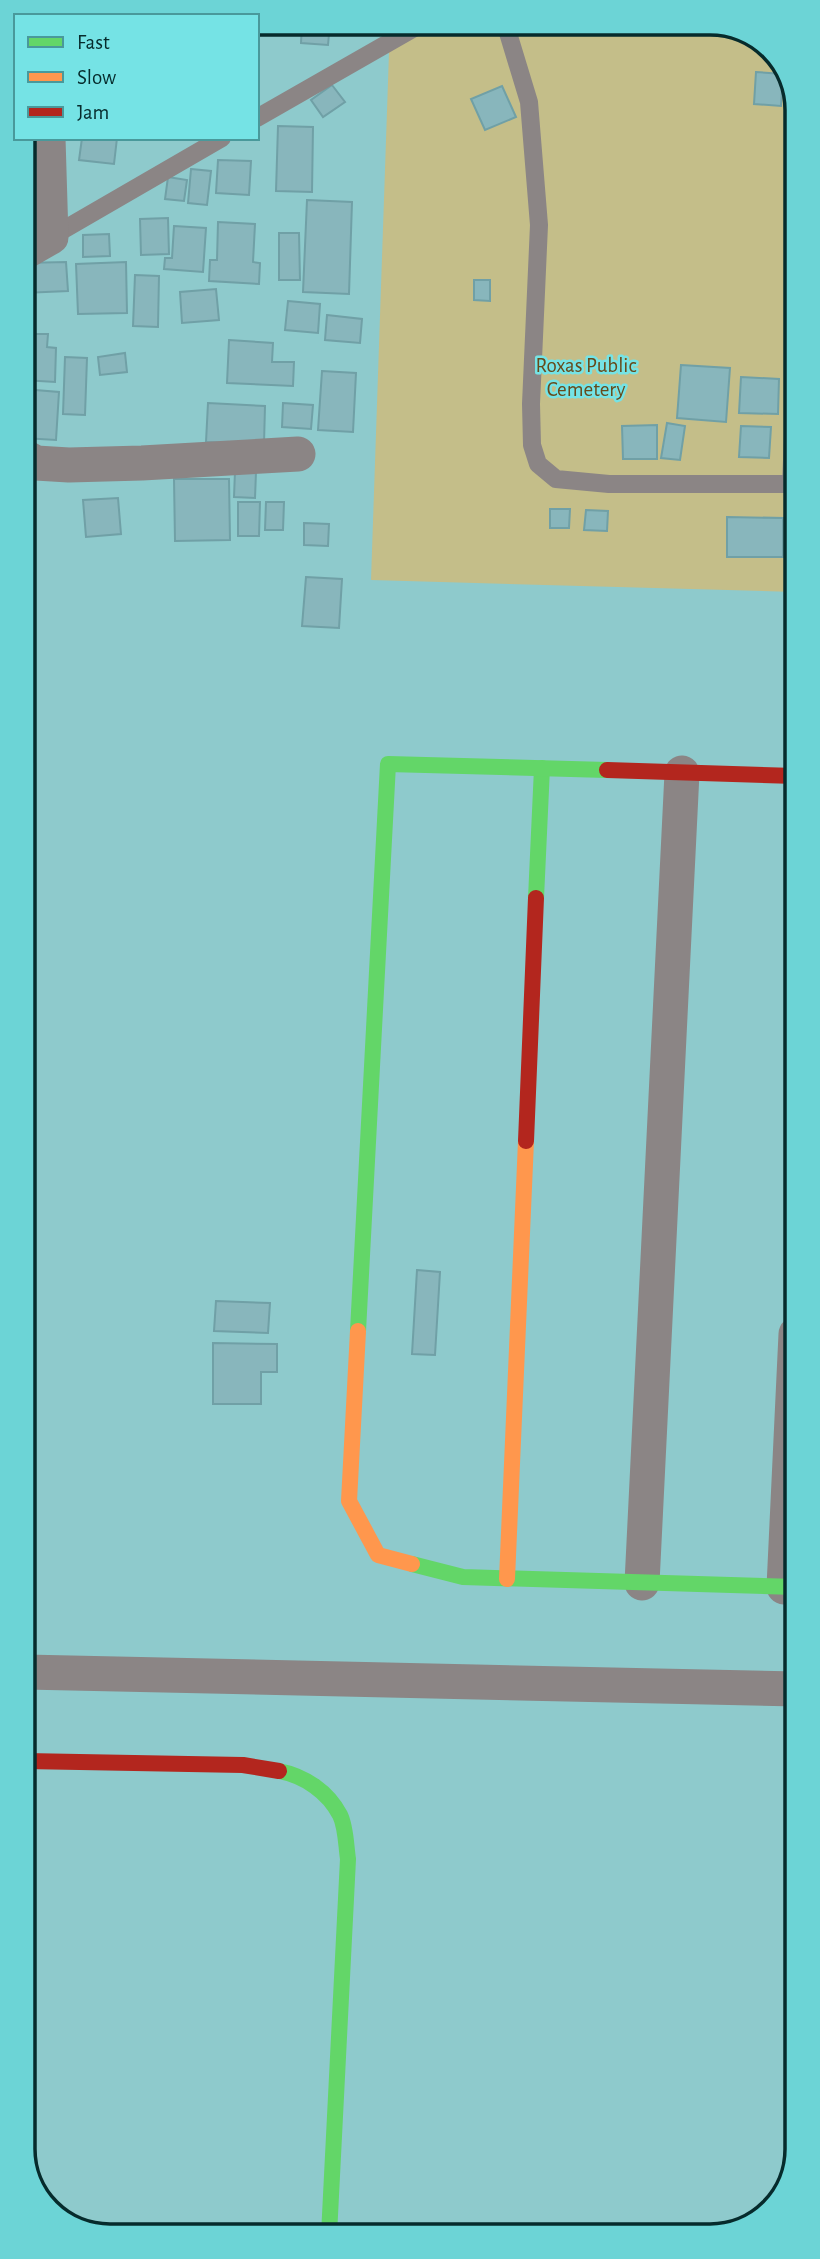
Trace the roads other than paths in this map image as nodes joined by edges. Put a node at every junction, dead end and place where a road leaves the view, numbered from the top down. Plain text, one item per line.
1 (402, 35) edge
2 (509, 35) edge
3 (259, 117) edge
4 (48, 140) edge
5 (219, 140) edge
6 (37, 245) edge
7 (298, 454) dead end
8 (35, 462) edge
9 (785, 484) edge
10 (542, 768) junction
11 (682, 773) junction
12 (785, 776) edge
13 (507, 1579) junction
14 (642, 1583) junction
15 (785, 1587) edge
16 (35, 1672) edge
17 (785, 1689) edge
18 (35, 1761) edge
19 (331, 2224) edge

1 - 3 lane
2 - 9 lane
4 - 6 street
5 - 6 lane
7 - 8 street
10 - 11 street
10 - 13 street
10 - 13 street
11 - 12 street
11 - 14 street
13 - 14 street
14 - 15 street
16 - 17 street
18 - 19 street

